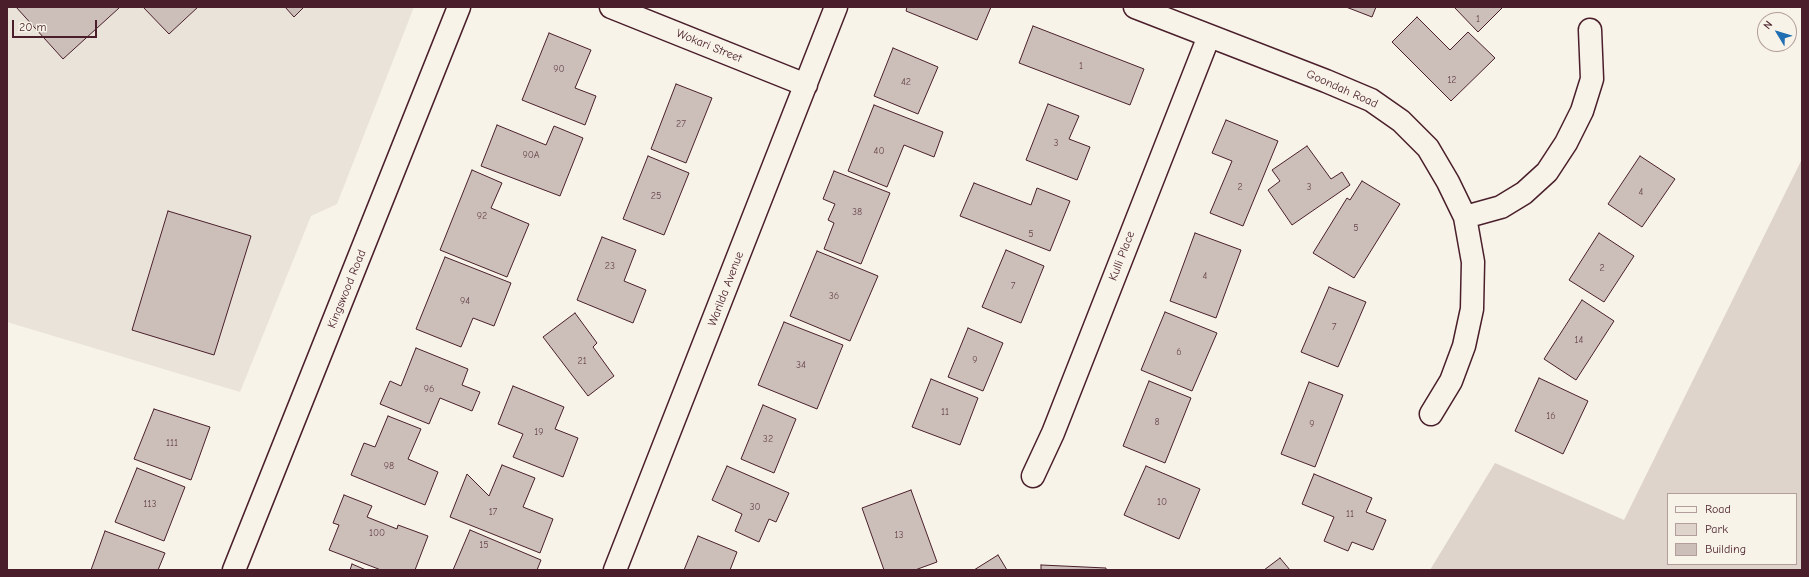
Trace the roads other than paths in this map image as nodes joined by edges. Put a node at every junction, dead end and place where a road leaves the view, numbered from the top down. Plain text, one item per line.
1 (459, 7) edge
2 (611, 7) edge
3 (836, 7) edge
4 (1135, 7) edge
5 (1590, 30) dead end
6 (1208, 36) junction
7 (806, 85) junction
8 (1465, 217) junction
9 (1431, 414) dead end
10 (1033, 476) dead end
11 (234, 570) edge
12 (615, 570) edge

1 - 11 street, Kingswood Road
2 - 7 street, Wokari Street
3 - 7 street, Warilda Avenue
4 - 6 street, Goondah Road
5 - 8 street
6 - 8 street, Goondah Road
6 - 10 street, Kulli Place
7 - 12 street, Warilda Avenue
8 - 9 street, Goondah Road

